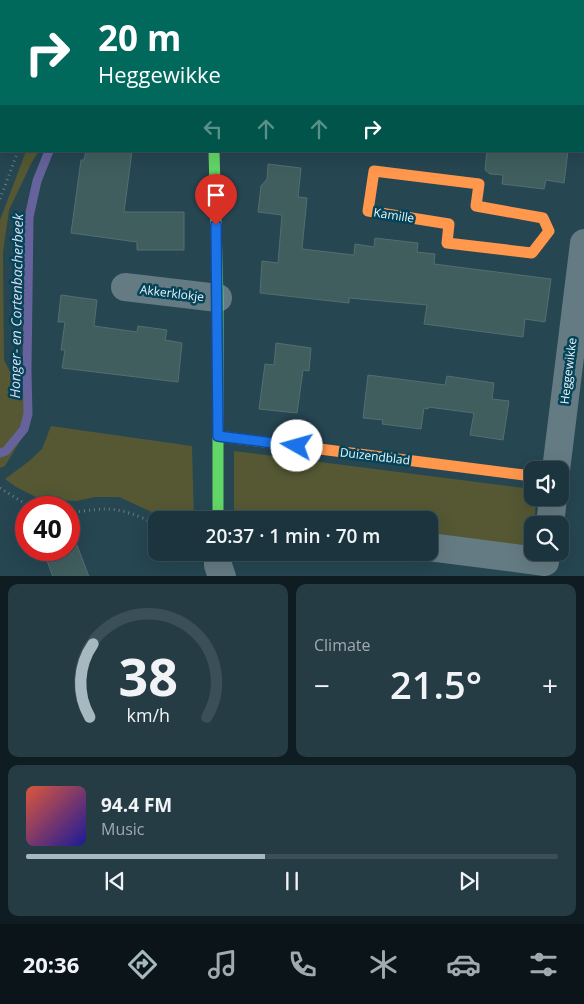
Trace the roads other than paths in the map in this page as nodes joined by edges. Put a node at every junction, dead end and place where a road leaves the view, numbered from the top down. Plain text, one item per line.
1 (214, 152) edge
2 (549, 231) junction
3 (584, 237) edge
4 (584, 243) edge
5 (126, 287) dead end
6 (218, 298) junction
7 (575, 389) edge
8 (218, 436) junction
9 (558, 461) edge
10 (524, 475) edge
11 (218, 511) edge
12 (438, 548) edge
13 (218, 561) edge
14 (544, 564) edge
15 (222, 576) edge

1 - 6 street
2 - 2 street, Kamille
2 - 3 street
4 - 7 street, Heggewikke
5 - 6 street, Akkerklokje
6 - 8 street
7 - 9 street, Heggewikke
8 - 10 street, Duizendblad
8 - 11 street
12 - 14 street
13 - 15 street

